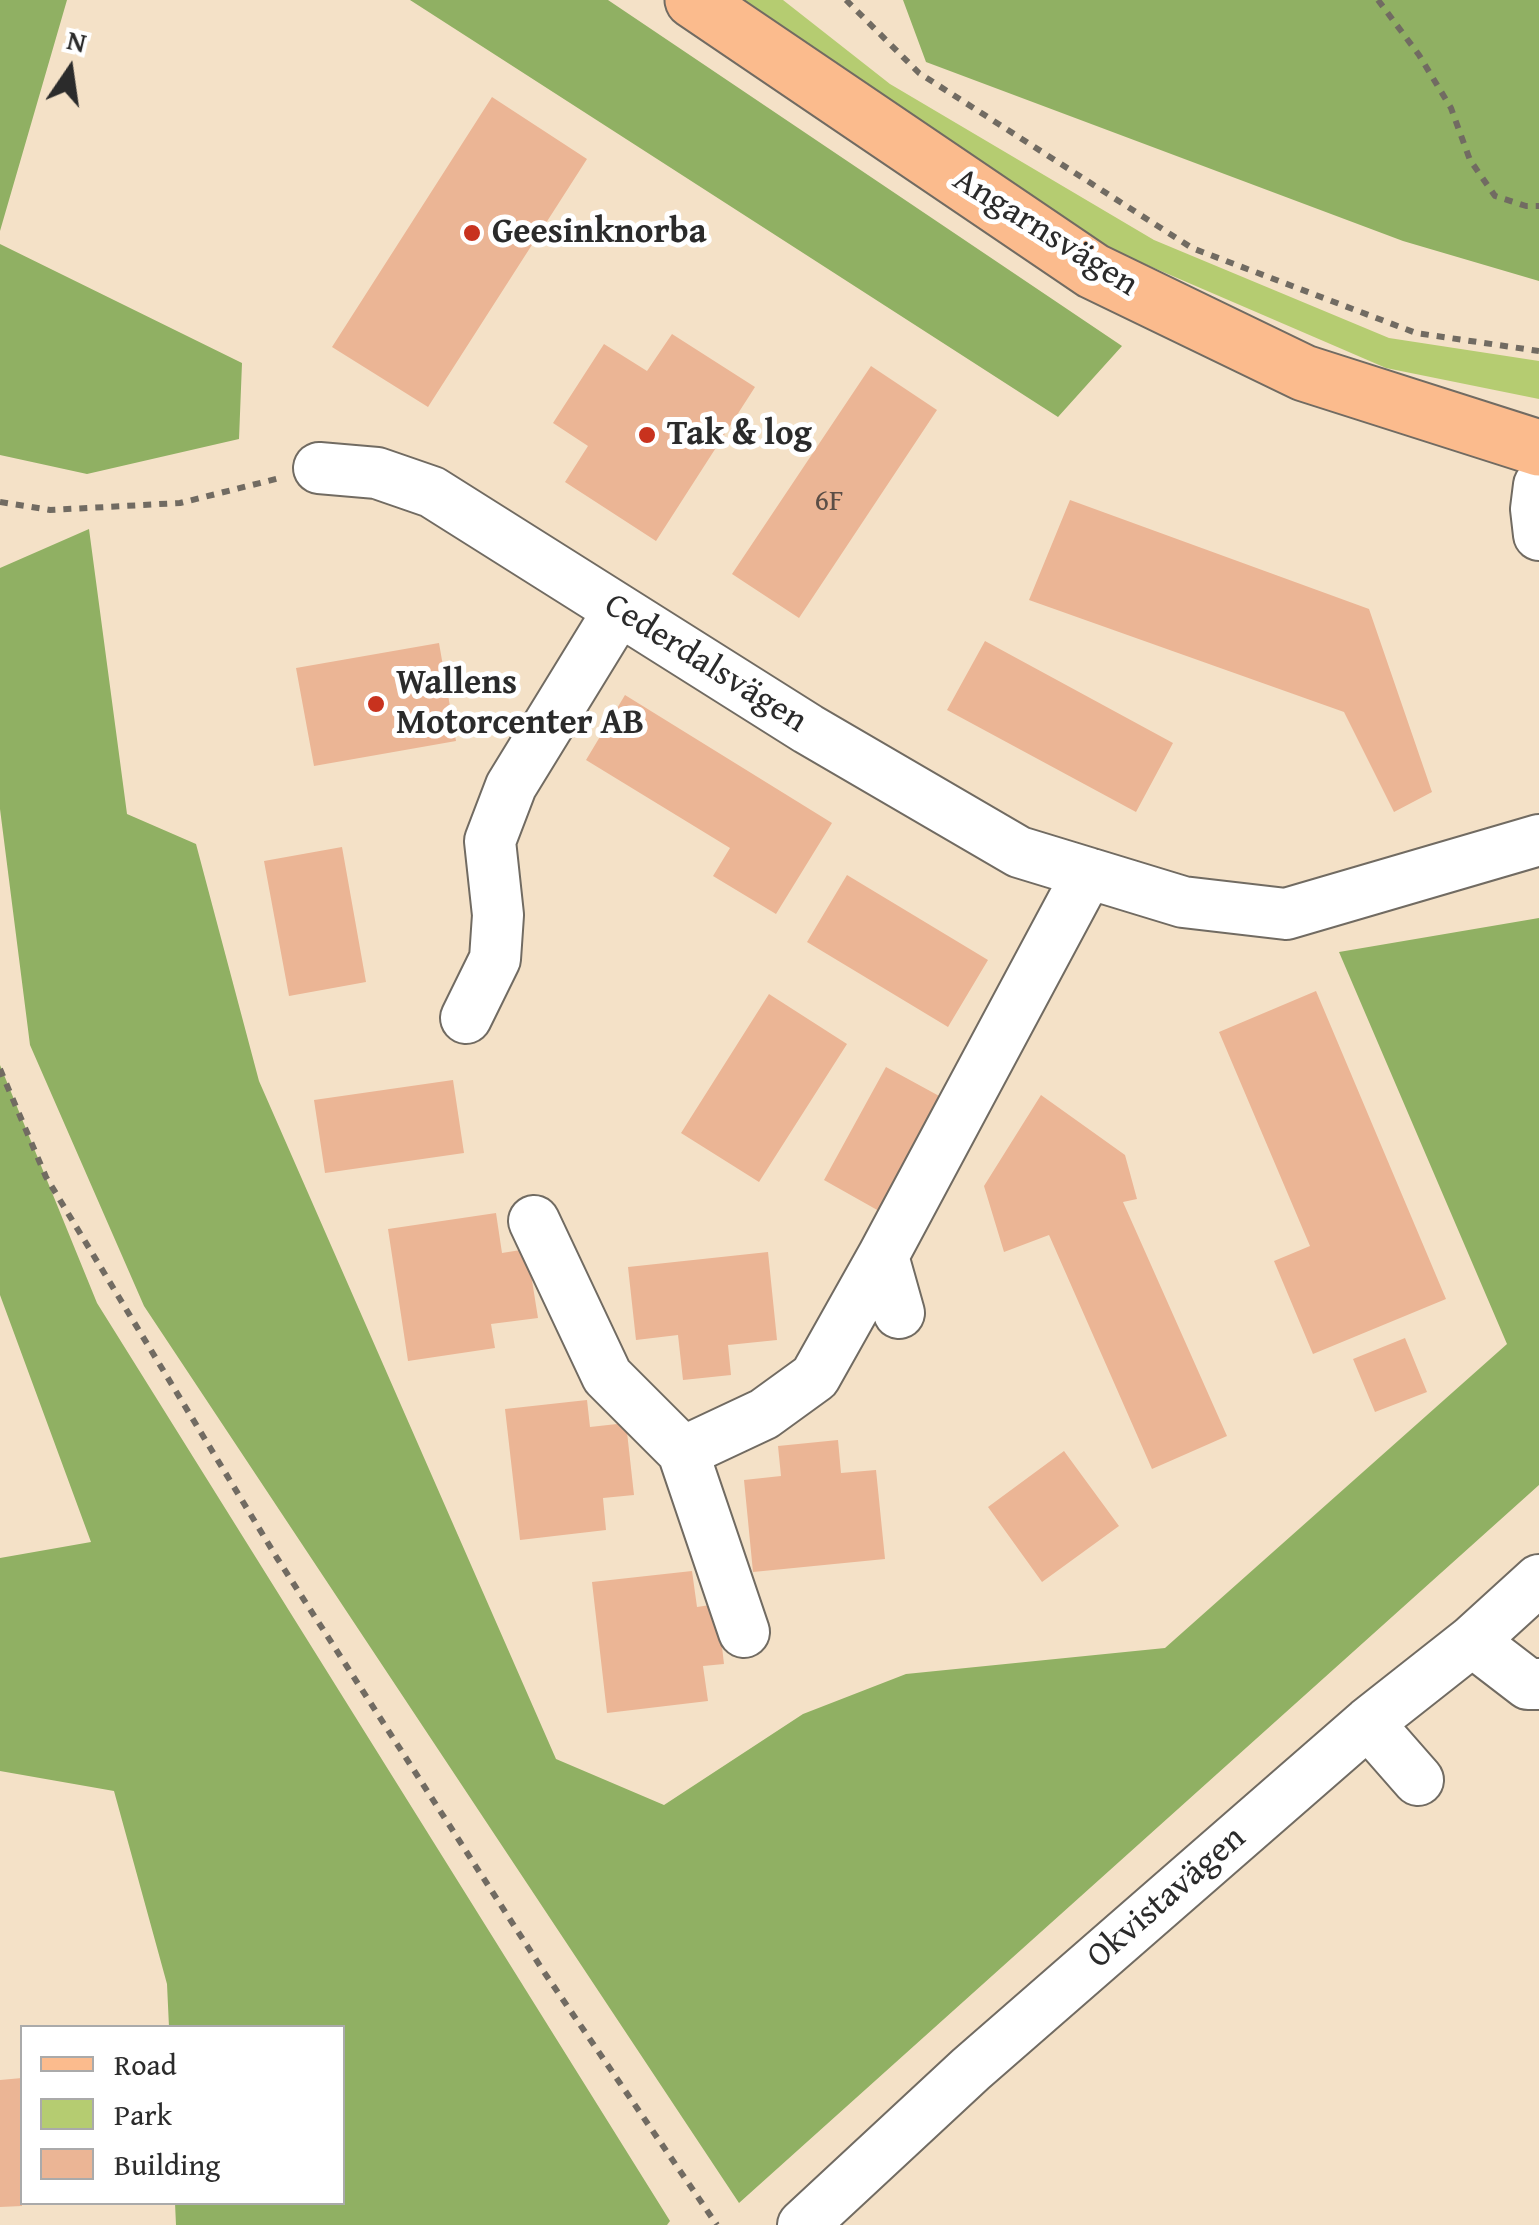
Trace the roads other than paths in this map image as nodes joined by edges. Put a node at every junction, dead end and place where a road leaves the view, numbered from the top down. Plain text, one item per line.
1 (693, 0) edge
2 (1539, 448) edge
3 (319, 468) road end
4 (1539, 485) edge
5 (1539, 535) edge
6 (619, 610) junction
7 (1539, 840) edge
8 (1088, 873) junction
9 (466, 1018) dead end
10 (534, 1221) dead end
11 (883, 1256) junction
12 (899, 1313) dead end
13 (683, 1452) junction
14 (1539, 1580) edge
15 (744, 1632) dead end
16 (1472, 1641) junction
17 (1539, 1684) edge
18 (1368, 1723) junction
19 (1418, 1780) dead end
20 (803, 2225) edge

1 - 2 main road, Angarnsvägen
3 - 6 street, Cederdalsvägen
4 - 5 street
6 - 8 street, Cederdalsvägen
6 - 9 street
7 - 8 street, Cederdalsvägen
8 - 11 street
10 - 13 street
11 - 12 street
11 - 13 street
13 - 15 street
14 - 16 street, Okvistavägen
16 - 17 street
16 - 18 street, Okvistavägen
18 - 19 street
18 - 20 street, Okvistavägen

